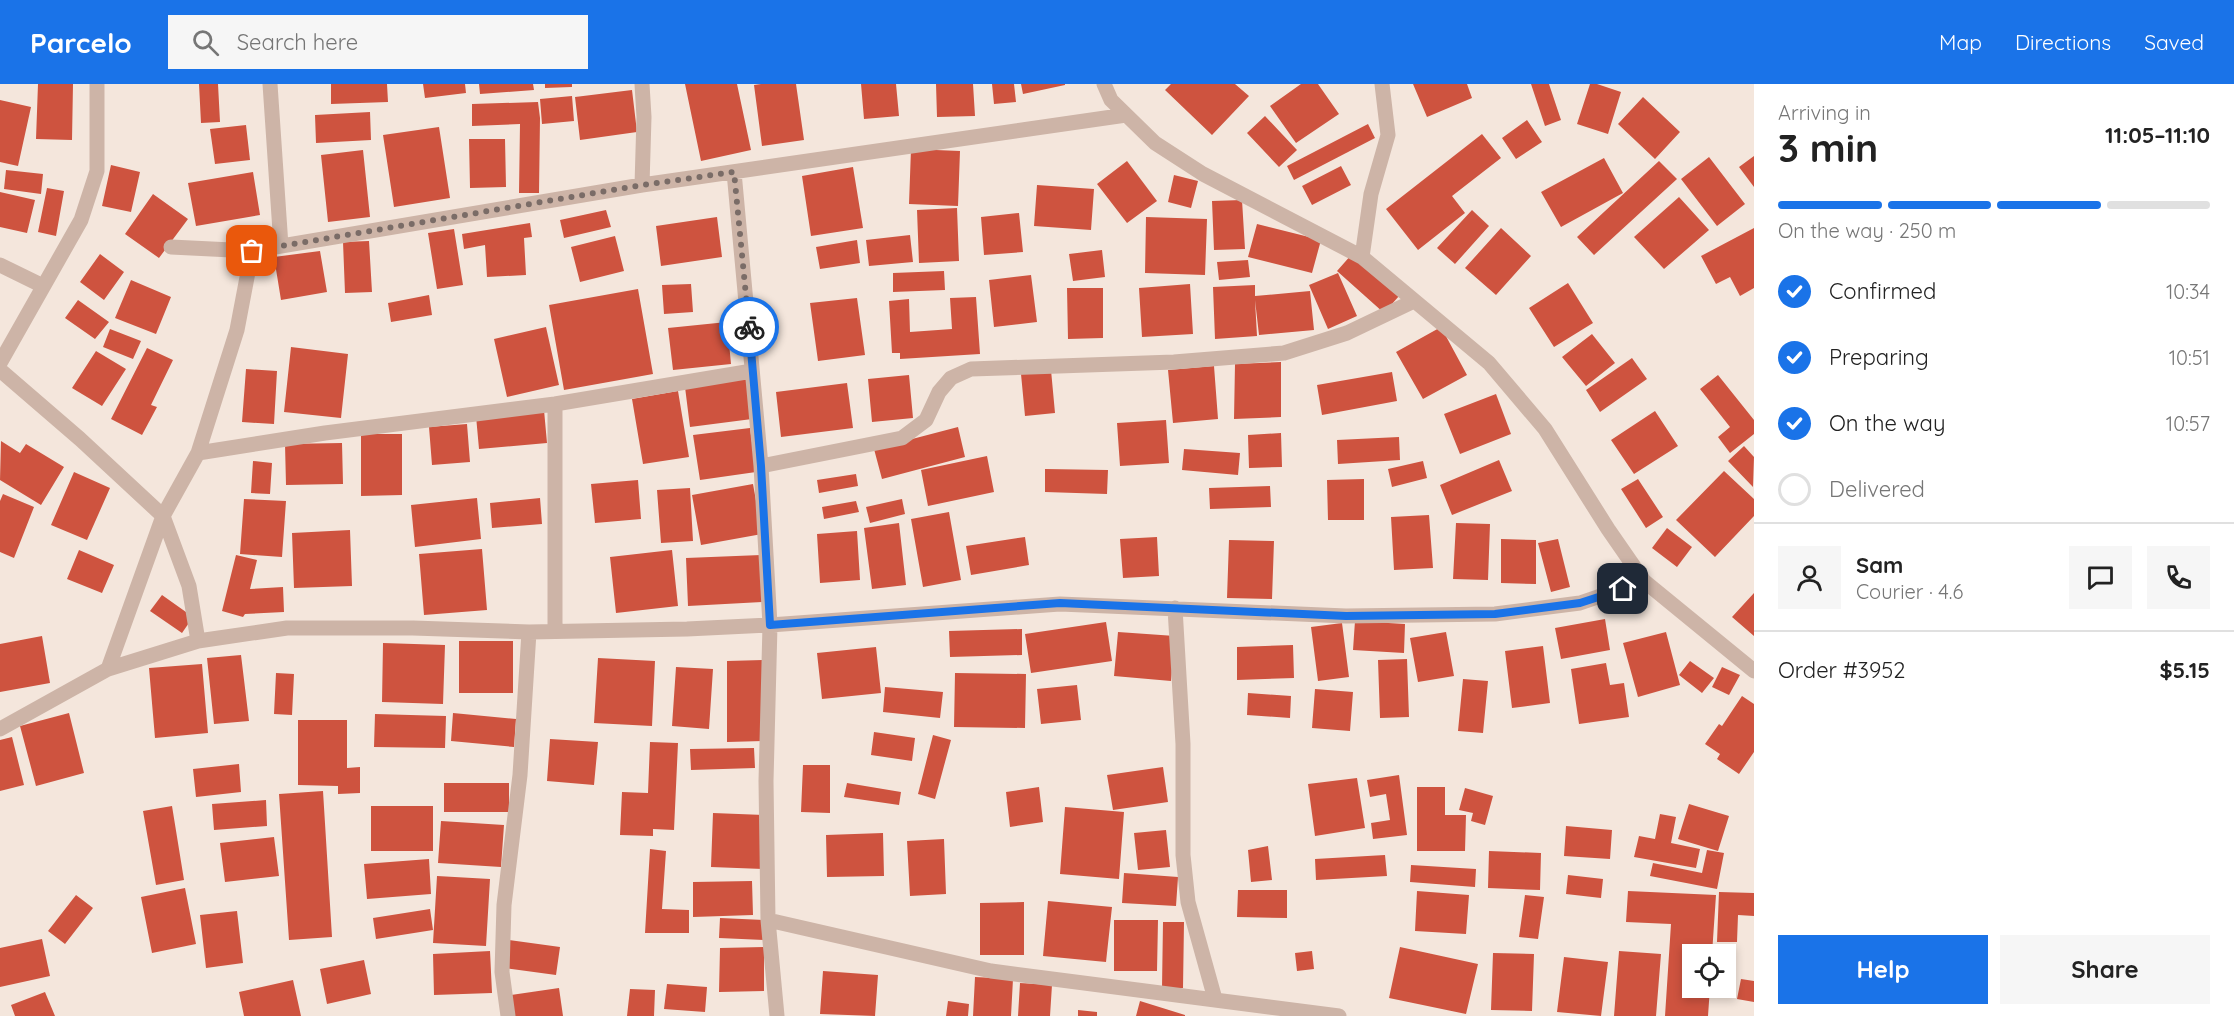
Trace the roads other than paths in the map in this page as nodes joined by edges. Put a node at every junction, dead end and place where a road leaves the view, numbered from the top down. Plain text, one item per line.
1 (97, 84) edge
2 (270, 84) edge
3 (642, 84) edge
4 (1104, 84) edge
5 (1382, 84) edge
6 (1126, 115) junction
7 (734, 172) junction
8 (642, 185) junction
9 (281, 246) junction
10 (171, 248) dead end
11 (252, 251) junction
12 (1362, 257) junction
13 (0, 265) edge
14 (43, 286) junction
15 (1414, 301) junction
16 (0, 363) edge
17 (0, 370) edge
18 (752, 371) junction
19 (555, 404) junction
20 (198, 453) junction
21 (761, 466) junction
22 (163, 516) junction
23 (1644, 581) junction
24 (1175, 608) junction
25 (770, 625) junction
26 (555, 631) junction
27 (529, 632) junction
28 (198, 641) junction
29 (108, 669) junction
30 (1754, 671) edge
31 (0, 729) edge
32 (768, 920) junction
33 (1215, 999) junction
34 (1306, 1015) edge
35 (508, 1016) edge
36 (777, 1016) edge
37 (1339, 1016) edge

1 - 14 street
2 - 9 street
3 - 8 street
4 - 6 street
5 - 12 street
6 - 7 street
6 - 12 street
7 - 8 street
7 - 18 street
8 - 9 street
9 - 11 street
10 - 11 street
11 - 20 street
12 - 15 street
13 - 14 street
14 - 16 street
15 - 21 street
15 - 23 street
17 - 22 street
18 - 19 street
18 - 21 street
19 - 20 street
19 - 26 street
20 - 22 street
21 - 25 street
22 - 28 street
22 - 29 street
23 - 24 street
23 - 30 street
24 - 25 street
24 - 33 street
25 - 26 street
25 - 32 street
26 - 27 street
27 - 28 street
27 - 35 street
28 - 29 street
29 - 31 street
32 - 33 street
32 - 36 street
33 - 34 street
34 - 37 street

